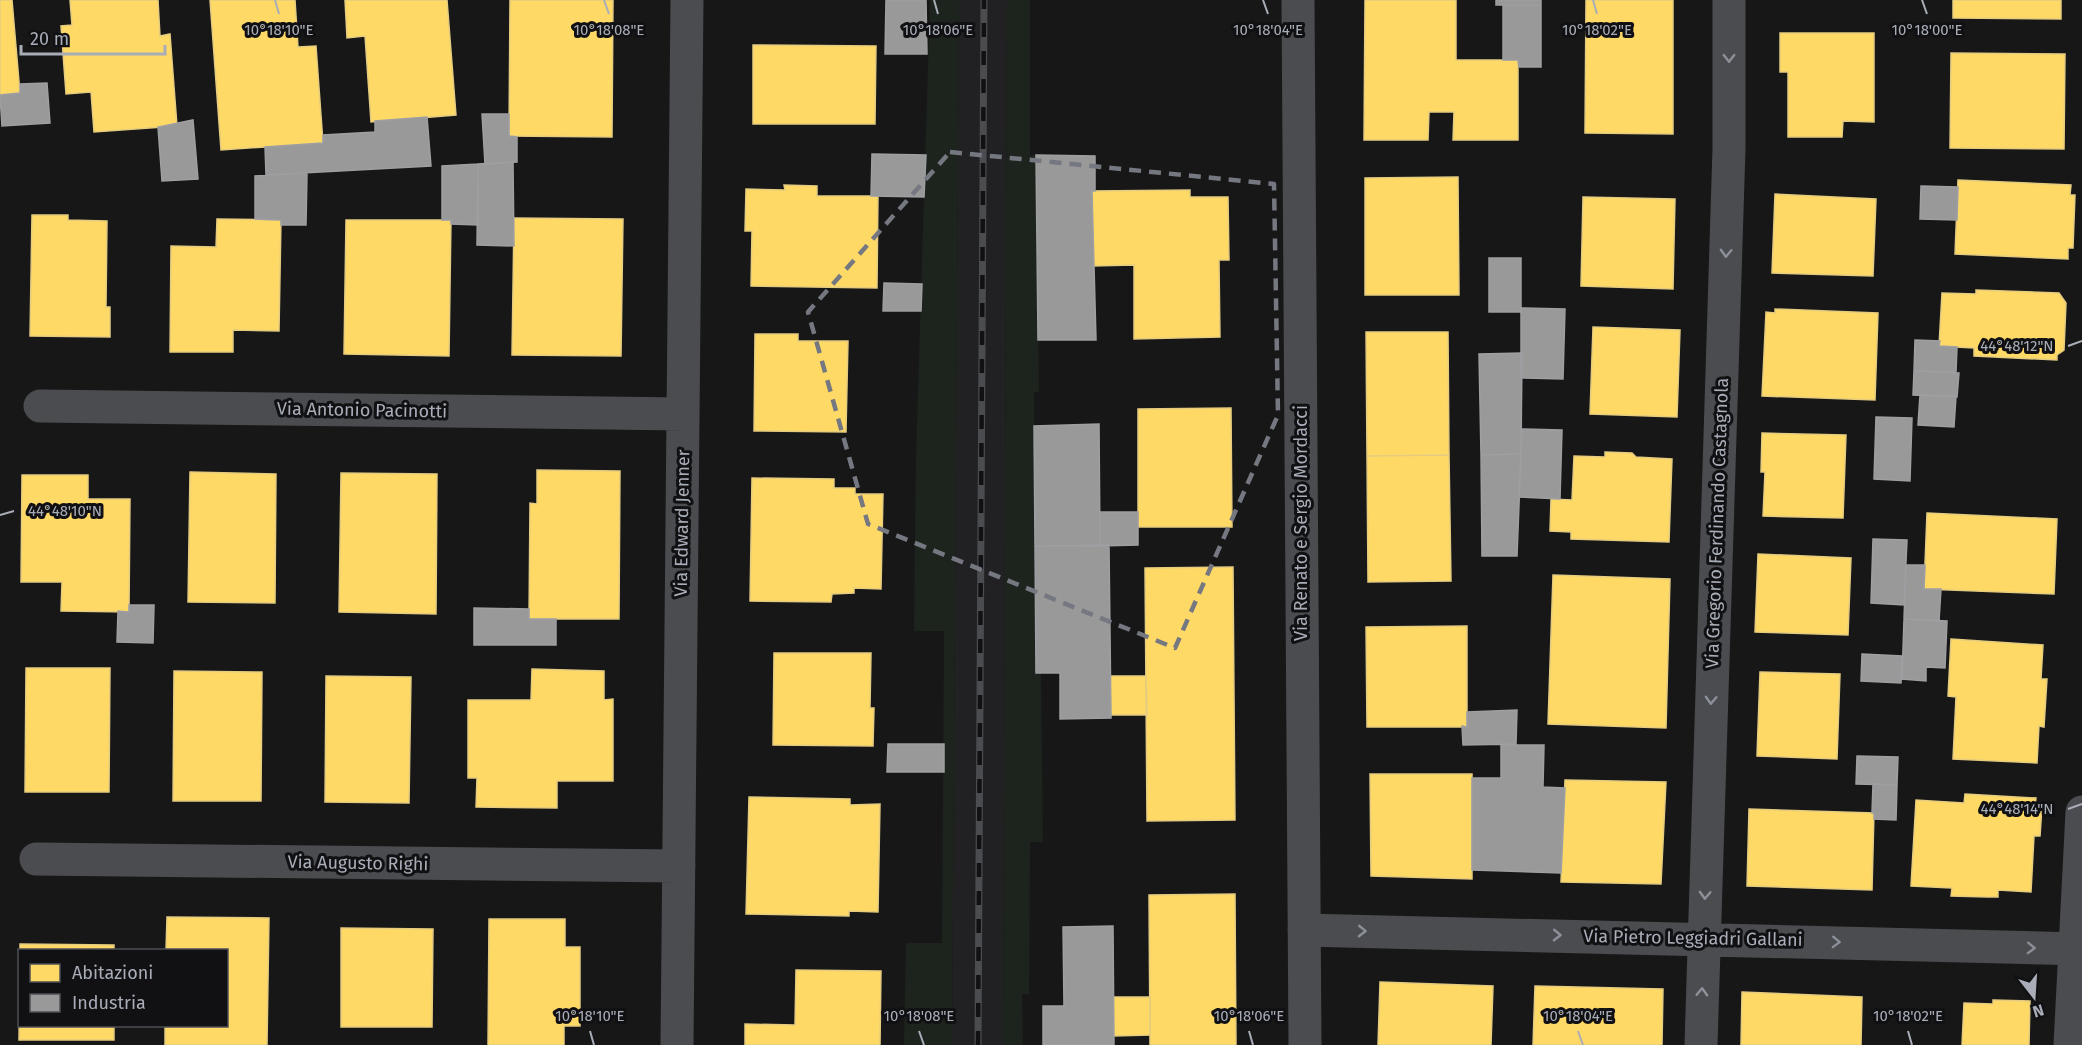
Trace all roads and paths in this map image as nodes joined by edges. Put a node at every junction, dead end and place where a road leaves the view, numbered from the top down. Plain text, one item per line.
1 (687, 0) edge
2 (1299, 0) edge
3 (1729, 0) edge
4 (40, 406) dead end
5 (683, 414) junction
6 (2082, 812) edge
7 (36, 859) dead end
8 (679, 866) junction
9 (1304, 930) junction
10 (1704, 938) junction
11 (2079, 949) edge
12 (677, 1045) edge
13 (1305, 1045) edge
14 (1701, 1045) edge
15 (2070, 1045) edge

1 - 5 street, Via Edward Jenner
2 - 9 street, Via Renato e Sergio Mordacci
3 -> 10 street, Via Gregorio Ferdinando Castagnola
4 - 5 street, Via Antonio Pacinotti
5 - 8 street, Via Edward Jenner
6 - 11 street
7 - 8 street, Via Augusto Righi
8 - 12 street, Via Edward Jenner
9 -> 10 street, Via Pietro Leggiadri Gallani
9 - 13 street, Via Renato e Sergio Mordacci
10 -> 11 street, Via Pietro Leggiadri Gallani
14 -> 10 street, Via Gregorio Ferdinando Castagnola
11 - 15 street

